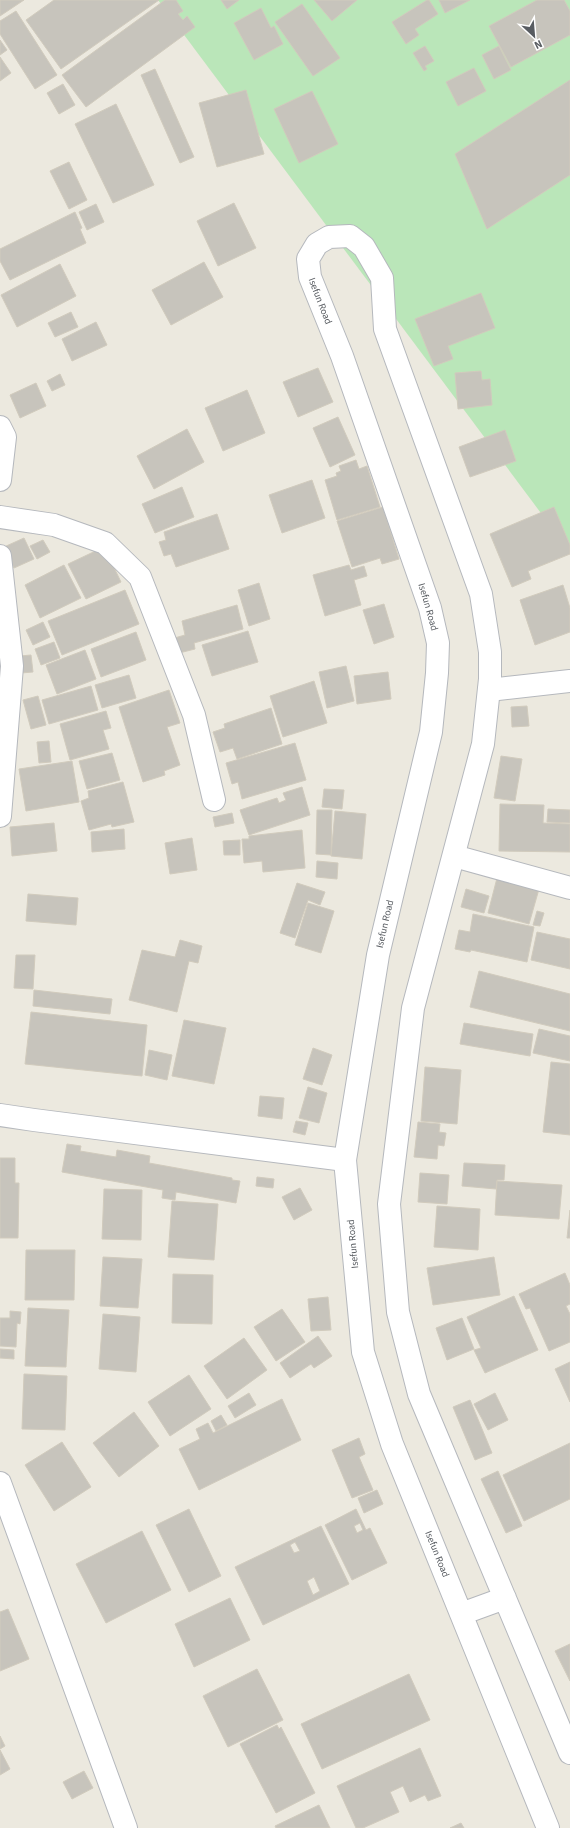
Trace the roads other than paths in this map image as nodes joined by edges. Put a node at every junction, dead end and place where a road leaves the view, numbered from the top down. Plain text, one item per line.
1 (0, 427) edge
2 (0, 480) edge
3 (0, 517) edge
4 (0, 556) edge
5 (570, 681) edge
6 (489, 690) junction
7 (214, 800) dead end
8 (0, 816) edge
9 (454, 856) junction
10 (570, 888) edge
11 (1, 1110) edge
12 (345, 1160) junction
13 (0, 1483) edge
14 (505, 1598) junction
15 (461, 1614) junction
16 (570, 1753) edge
17 (126, 1828) edge
18 (548, 1828) edge

1 - 2 street
3 - 7 street
4 - 8 street
5 - 6 street
6 - 9 street, Isefun Road
6 - 12 street, Isefun Road
9 - 10 street
9 - 14 street, Isefun Road
11 - 12 street
12 - 15 street, Isefun Road
13 - 17 street
14 - 15 street
14 - 16 street, Isefun Road
15 - 18 street, Isefun Road

